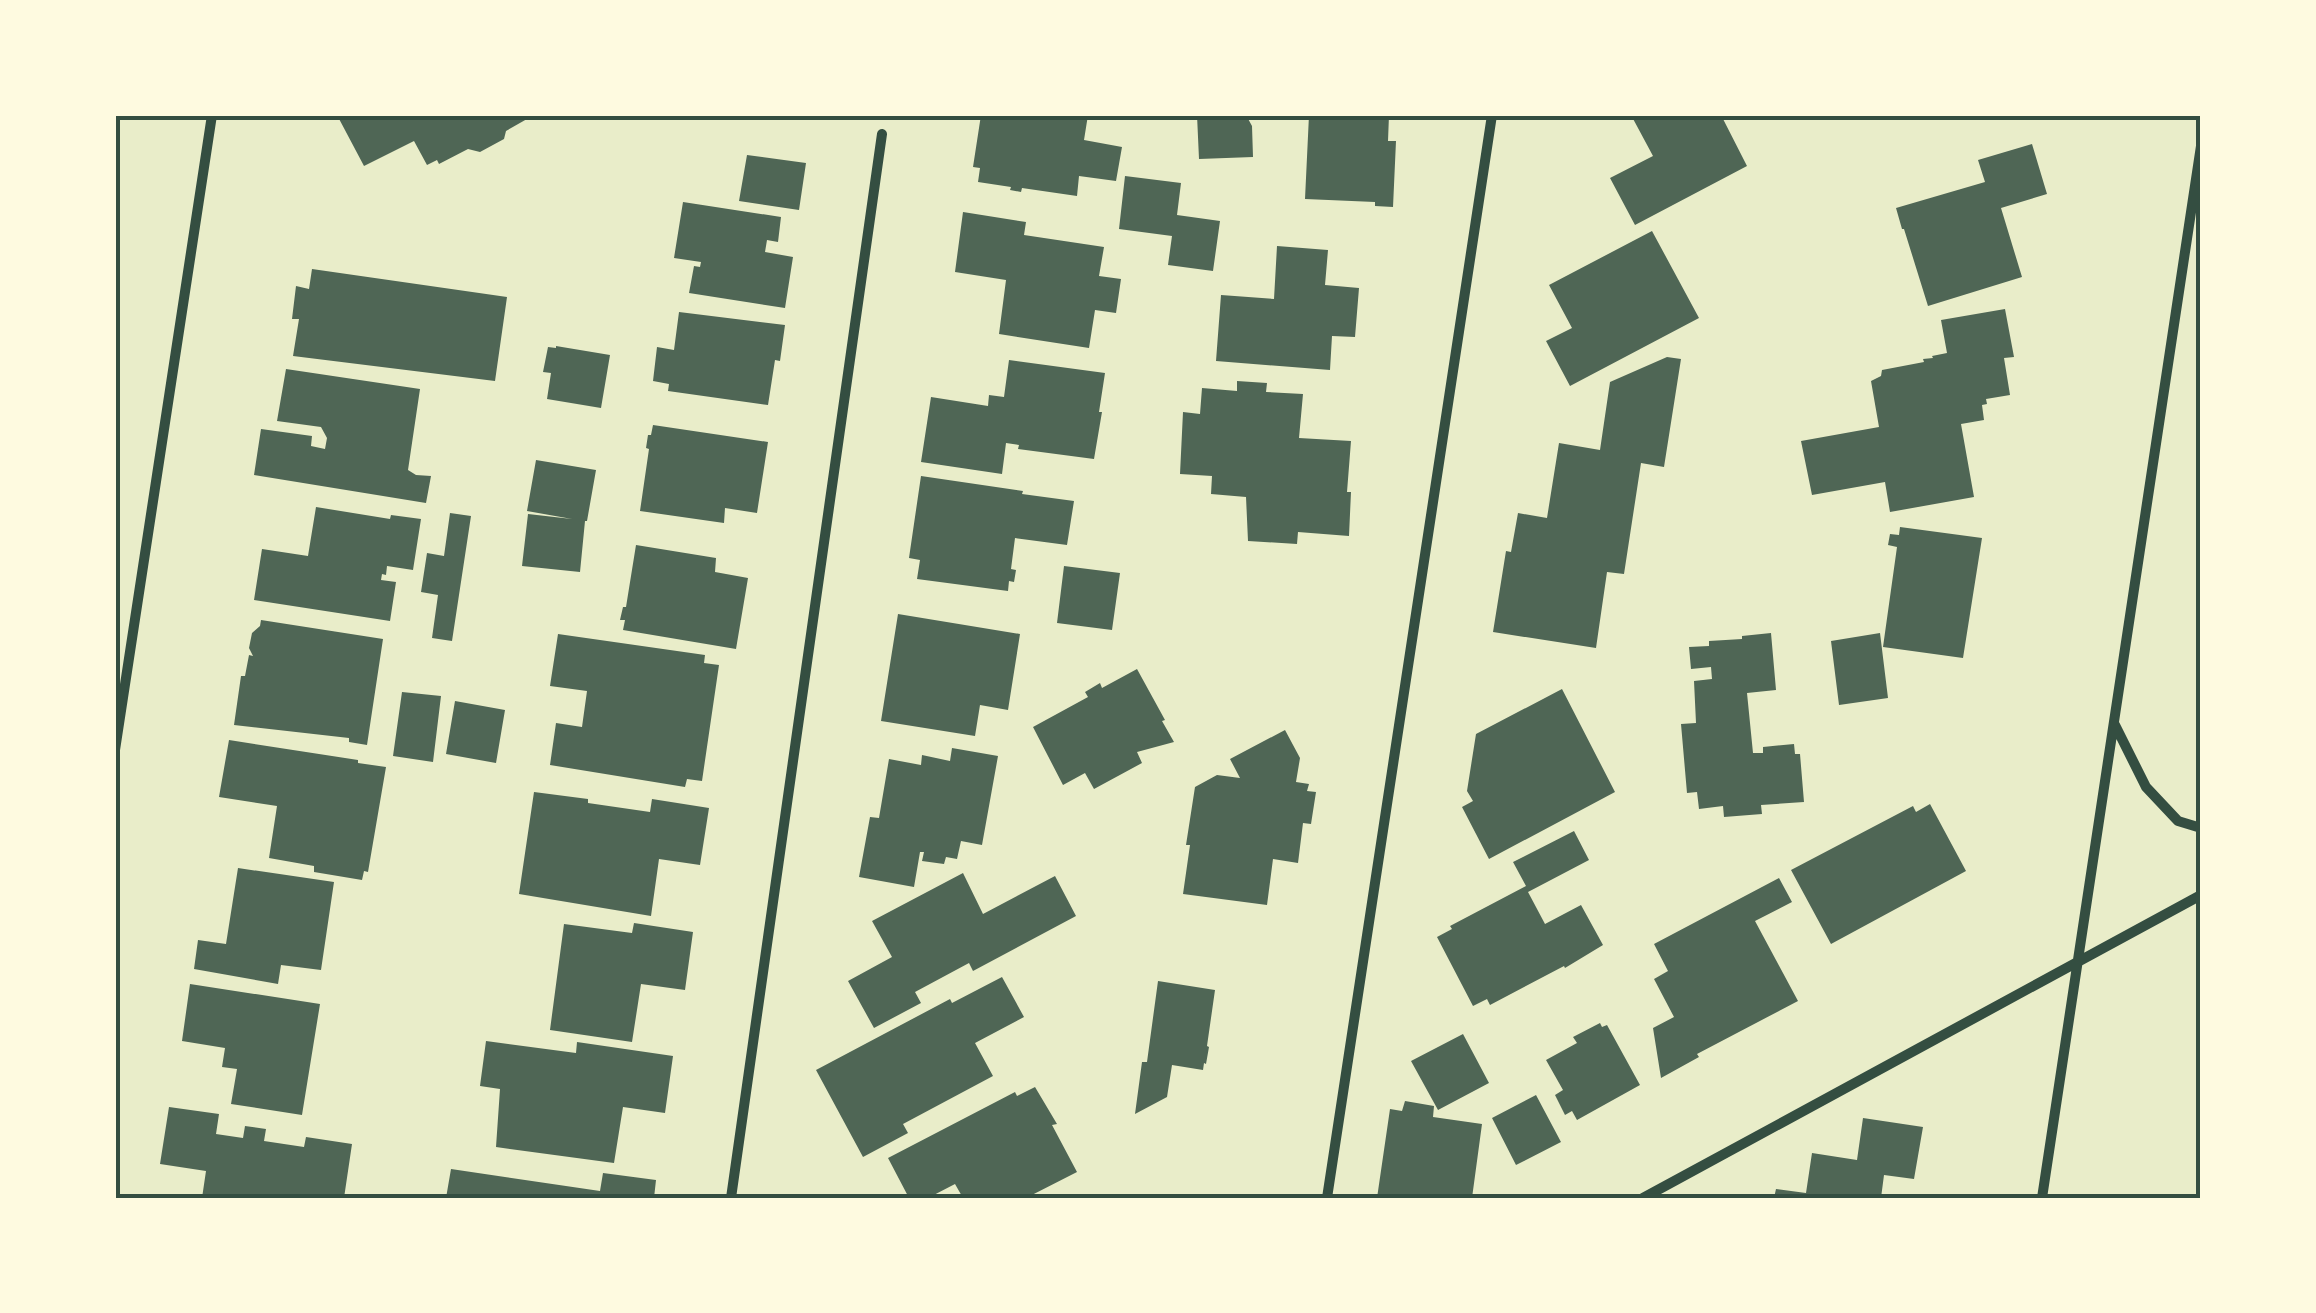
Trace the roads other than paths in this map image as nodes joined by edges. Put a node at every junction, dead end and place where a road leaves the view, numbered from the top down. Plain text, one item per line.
1 (212, 115) edge
2 (1492, 115) edge
3 (882, 134) dead end
4 (2201, 146) edge
5 (2114, 724) junction
6 (115, 750) edge
7 (2201, 828) edge
8 (2201, 895) edge
9 (2078, 963) junction
10 (731, 1198) edge
11 (1327, 1198) edge
12 (1643, 1198) edge
13 (2042, 1198) edge

1 - 6 street
2 - 11 street
3 - 10 street
4 - 5 street
5 - 7 street
5 - 9 street
8 - 9 street
9 - 12 street
9 - 13 street

